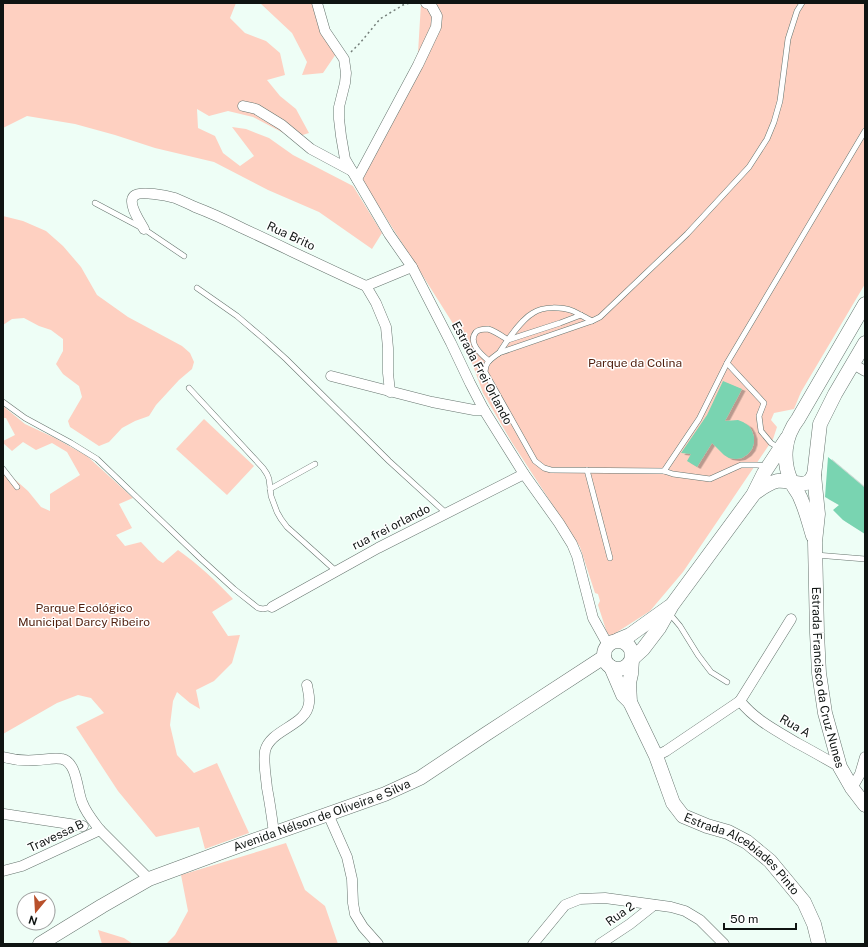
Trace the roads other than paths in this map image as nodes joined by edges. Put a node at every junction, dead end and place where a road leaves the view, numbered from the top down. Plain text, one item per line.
1 (317, 3) edge
2 (426, 3) edge
3 (802, 3) edge
4 (243, 106) dead end
5 (865, 131) edge
6 (354, 175) junction
7 (95, 203) dead end
8 (144, 229) junction
9 (184, 256) dead end
10 (412, 268) junction
11 (366, 286) junction
12 (197, 288) dead end
13 (865, 304) edge
14 (581, 315) junction
15 (592, 321) junction
16 (508, 340) junction
17 (865, 343) edge
18 (499, 353) junction
19 (489, 361) junction
20 (727, 363) junction
21 (852, 364) junction
22 (865, 371) edge
23 (331, 376) dead end
24 (189, 388) dead end
25 (390, 392) junction
26 (3, 402) edge
27 (484, 410) junction
28 (798, 419) junction
29 (820, 424) junction
30 (784, 443) junction
31 (315, 464) dead end
32 (768, 467) junction
33 (3, 469) edge
34 (587, 470) junction
35 (664, 471) junction
36 (524, 474) junction
37 (814, 474) junction
38 (791, 482) junction
39 (17, 487) dead end
40 (270, 489) junction
41 (753, 495) junction
42 (446, 513) junction
43 (815, 548) junction
44 (610, 558) dead end
45 (865, 559) edge
46 (336, 571) junction
47 (272, 607) joint
48 (670, 608) junction
49 (791, 618) dead end
50 (610, 654) junction
51 (632, 660) junction
52 (727, 682) dead end
53 (307, 685) dead end
54 (740, 701) junction
55 (630, 702) junction
56 (656, 756) junction
57 (3, 757) edge
58 (865, 757) edge
59 (840, 767) junction
60 (852, 788) junction
61 (865, 805) edge
62 (4, 814) edge
63 (88, 814) junction
64 (328, 814) junction
65 (83, 826) junction
66 (100, 830) junction
67 (274, 833) junction
68 (77, 841) junction
69 (3, 871) edge
70 (149, 880) junction
71 (654, 905) junction
72 (40, 944) edge
73 (378, 944) edge
74 (533, 944) edge
75 (600, 944) edge
76 (724, 944) edge
77 (819, 944) edge

1 - 6 street, Estrada Frei Orlando
2 - 6 street
3 - 15 lane
4 - 6 street
5 - 20 lane
6 - 10 street, Estrada Frei Orlando
7 - 8 lane
8 - 9 lane
8 - 11 street, Rua Brito
10 - 11 street
10 - 27 street, Estrada Frei Orlando
11 - 25 street
12 - 42 lane
13 - 28 street, Estrada Francisco da Cruz Nunes
14 - 15 lane
14 - 16 lane
14 - 16 lane
15 - 18 lane
16 - 18 lane
16 - 19 lane
17 - 21 street, Estrada Francisco da Cruz Nunes
18 - 19 lane
19 - 34 lane
20 - 30 lane
20 - 35 lane
21 - 22 street
21 - 29 street, Estrada Francisco da Cruz Nunes
23 - 25 street
24 - 40 lane
25 - 27 street
26 - 47 lane
27 - 36 street, Estrada Frei Orlando
28 - 29 street
28 - 30 street, Estrada Francisco da Cruz Nunes
29 - 37 street, Estrada Francisco da Cruz Nunes
30 - 32 street, Avenida Nélson de Oliveira e Silva
30 - 38 street, Estrada Francisco da Cruz Nunes
31 - 40 lane
32 - 35 lane
32 - 41 street, Avenida Nélson de Oliveira e Silva
33 - 39 lane
34 - 35 lane
34 - 44 lane
36 - 42 street, rua frei orlando
36 - 50 street, Estrada Frei Orlando
37 - 38 street, Avenida Nélson de Oliveira e Silva
37 - 43 street, Estrada Francisco da Cruz Nunes
38 - 41 street, Avenida Nélson de Oliveira e Silva
38 - 43 street, Estrada Francisco da Cruz Nunes
40 - 46 lane
41 - 48 street, Avenida Nélson de Oliveira e Silva
42 - 46 street, rua frei orlando
43 - 45 lane
43 - 59 street, Estrada Francisco da Cruz Nunes
46 - 47 street, rua frei orlando
48 - 50 street, Avenida Nélson de Oliveira e Silva
48 - 51 street, Avenida Nélson de Oliveira e Silva
48 - 52 lane
49 - 54 street
50 - 51 street
50 - 51 street
50 - 55 street, Estrada Alcebíades Pinto
50 - 64 street, Avenida Nélson de Oliveira e Silva
51 - 55 street, Estrada Alcebíades Pinto
53 - 67 street
54 - 56 street
54 - 59 street, Rua A
55 - 56 street, Estrada Alcebíades Pinto
56 - 77 street, Estrada Alcebíades Pinto
57 - 63 street
58 - 60 street
59 - 60 street, Estrada Francisco da Cruz Nunes
60 - 61 street, Estrada Francisco da Cruz Nunes
62 - 65 street
63 - 65 street
63 - 66 street
64 - 67 street, Avenida Nélson de Oliveira e Silva
64 - 73 street
65 - 68 street
66 - 68 street, Travessa B
66 - 70 street, Travessa B
67 - 70 street, Avenida Nélson de Oliveira e Silva
68 - 69 street, Travessa B
70 - 72 street, Avenida Nélson de Oliveira e Silva
71 - 74 street
71 - 75 street, Rua 2
71 - 76 street

